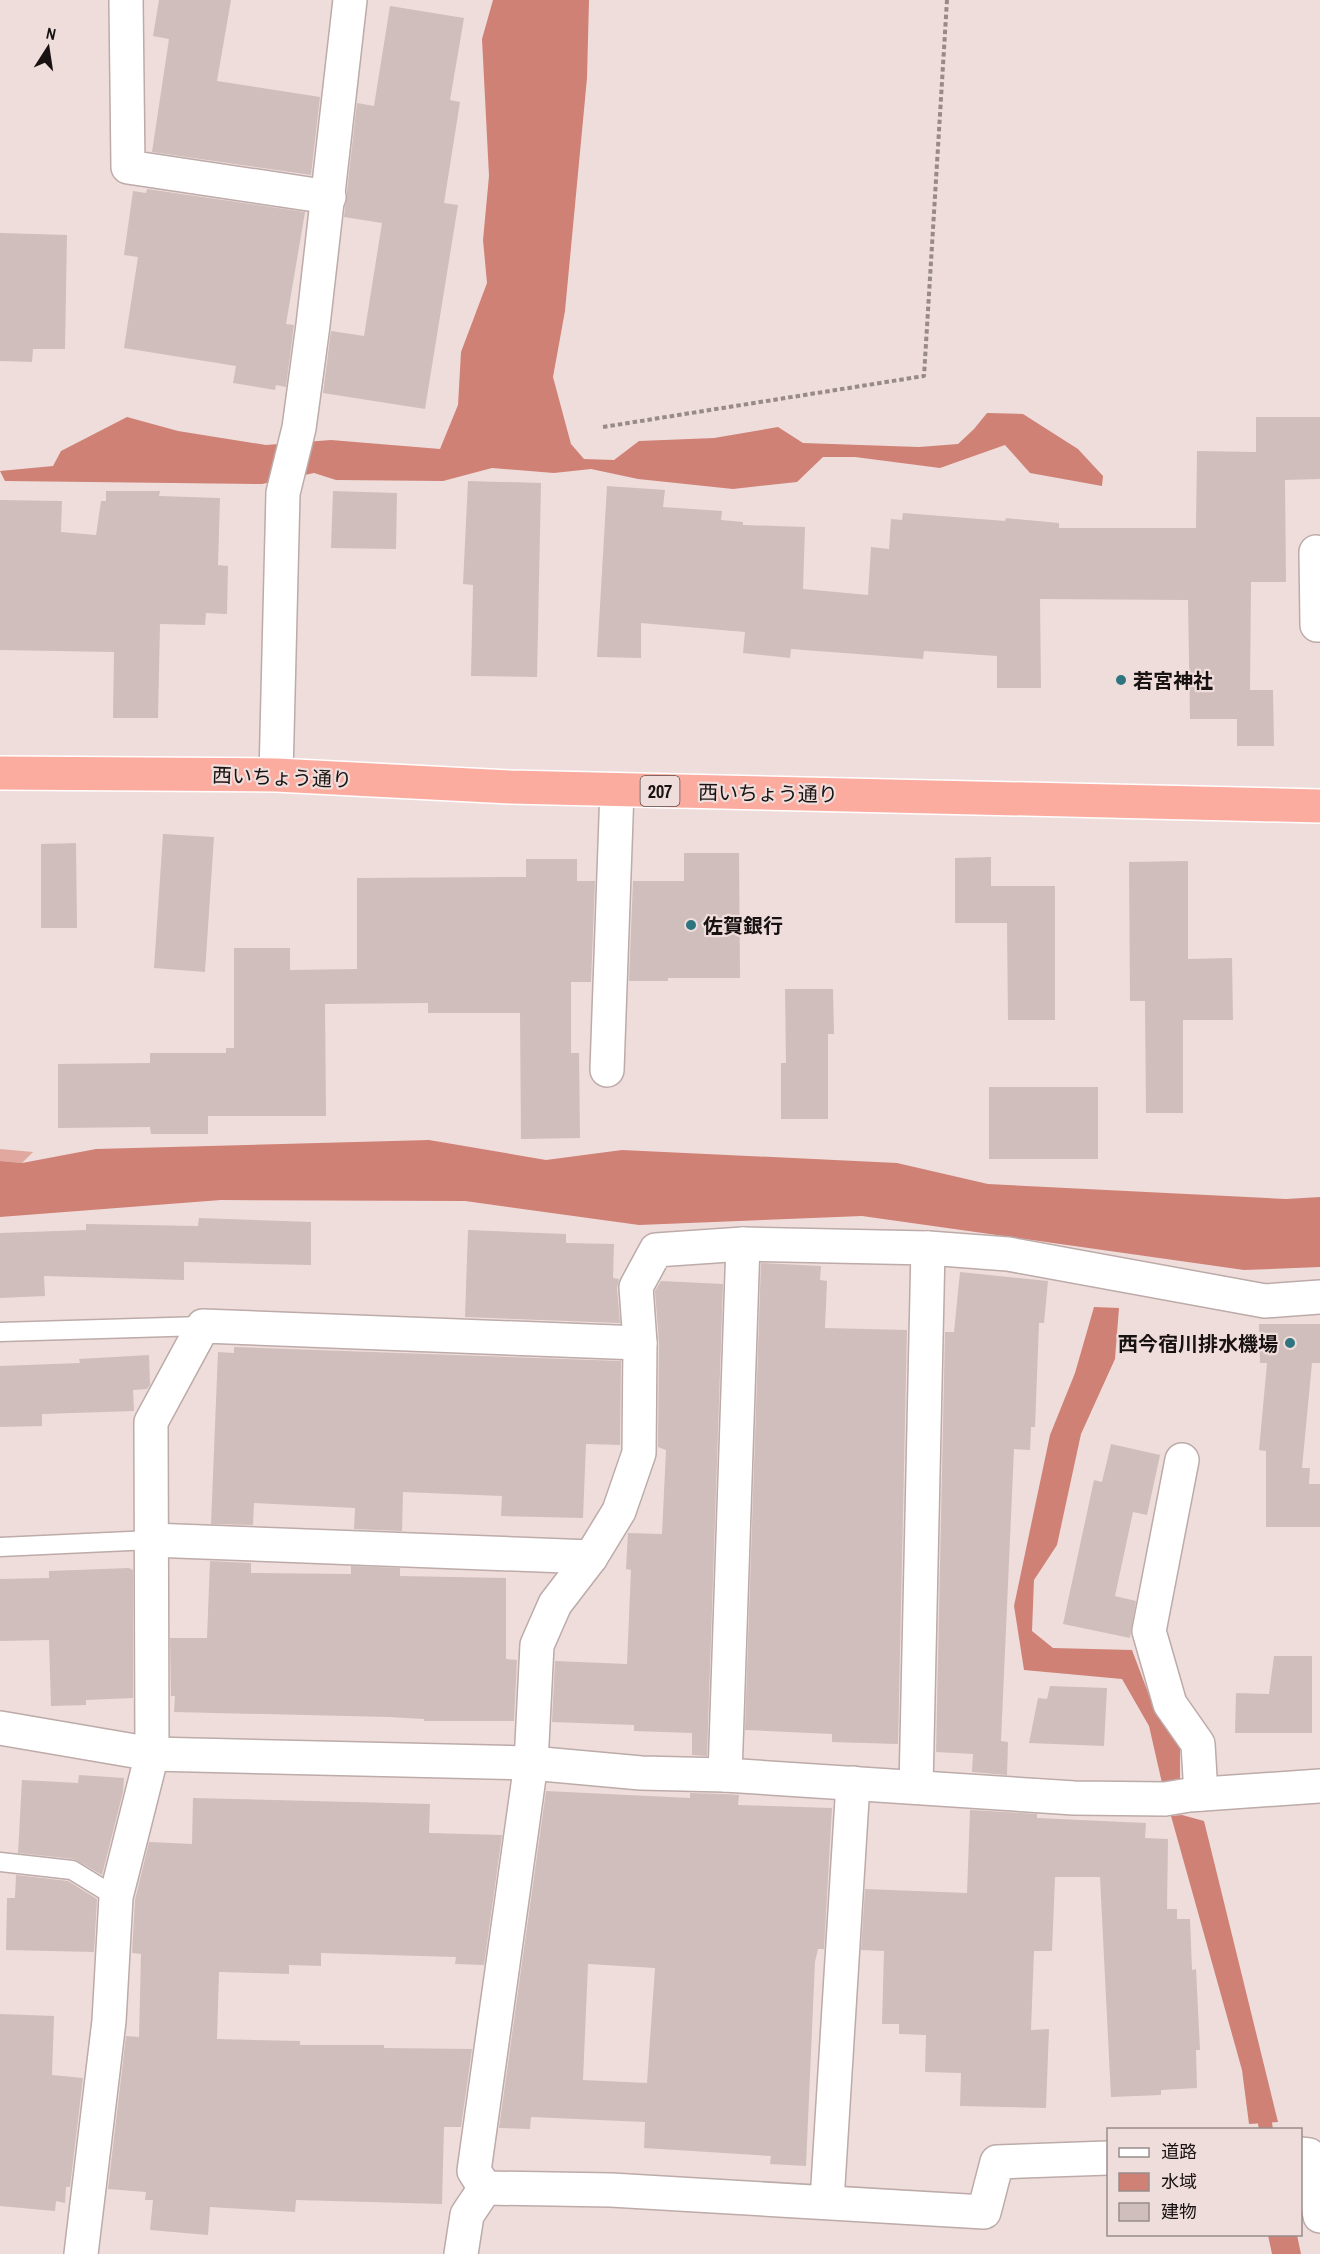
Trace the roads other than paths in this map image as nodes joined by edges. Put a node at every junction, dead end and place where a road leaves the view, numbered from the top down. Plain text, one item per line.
1 (126, 0) edge
2 (350, 0) edge
3 (329, 197) junction
4 (1316, 552) dead end
5 (1320, 625) edge
6 (0, 773) edge
7 (276, 775) junction
8 (618, 790) junction
9 (1320, 806) edge
10 (607, 1070) dead end
11 (743, 1244) junction
12 (928, 1248) junction
13 (1320, 1297) edge
14 (203, 1326) junction
15 (0, 1332) edge
16 (640, 1343) junction
17 (1182, 1460) dead end
18 (151, 1540) junction
19 (0, 1547) edge
20 (591, 1557) junction
21 (0, 1728) edge
22 (152, 1754) junction
23 (531, 1763) junction
24 (725, 1775) junction
25 (853, 1784) junction
26 (1320, 1786) edge
27 (916, 1787) junction
28 (1185, 1796) junction
29 (0, 1862) edge
30 (116, 1897) junction
31 (1302, 2154) edge
32 (1107, 2158) edge
33 (485, 2188) junction
34 (827, 2201) junction
35 (1320, 2216) edge
36 (81, 2254) edge
37 (461, 2254) edge

1 - 3 street
2 - 3 street
3 - 7 street
4 - 5 street
6 - 7 highway, 西いちょう通り / 207
7 - 8 highway, 西いちょう通り / 207
8 - 9 highway, 西いちょう通り / 207
8 - 10 street
11 - 12 street
11 - 16 street
11 - 24 street
12 - 13 street
12 - 27 street
14 - 15 lane
14 - 16 street
14 - 18 street
16 - 20 street
17 - 28 street
18 - 19 lane
18 - 20 street
18 - 22 street
20 - 23 street
21 - 22 street
22 - 23 street
22 - 30 street
23 - 24 street
23 - 33 street
24 - 25 street
25 - 27 street
25 - 34 street
26 - 28 street
27 - 28 street
29 - 30 lane
30 - 36 street
31 - 35 street
32 - 34 street
33 - 34 street
33 - 37 street

